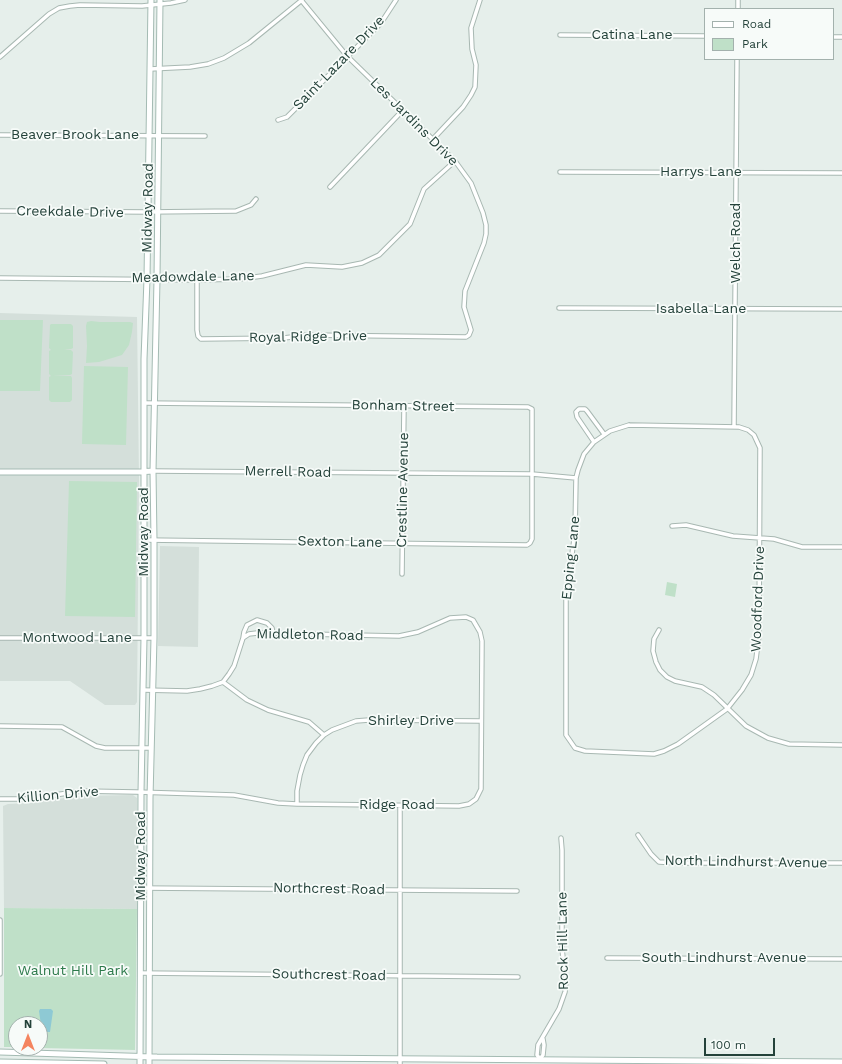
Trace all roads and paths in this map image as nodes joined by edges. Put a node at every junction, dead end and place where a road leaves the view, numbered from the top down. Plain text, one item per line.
1 (185, 0) edge
2 (302, 0) edge
3 (396, 0) edge
4 (480, 0) edge
5 (151, 2) edge
6 (160, 2) edge
7 (560, 35) dead end
8 (704, 36) edge
9 (348, 56) junction
10 (0, 57) edge
11 (737, 60) edge
12 (150, 69) junction
13 (159, 69) junction
14 (403, 110) junction
15 (278, 120) dead end
16 (0, 135) edge
17 (149, 136) junction
18 (158, 136) junction
19 (205, 136) dead end
20 (433, 139) junction
21 (455, 161) junction
22 (560, 172) dead end
23 (737, 173) junction
24 (842, 173) edge
25 (330, 187) dead end
26 (256, 199) dead end
27 (0, 211) edge
28 (148, 212) junction
29 (158, 212) junction
30 (0, 278) edge
31 (147, 279) junction
32 (157, 280) junction
33 (197, 280) junction
34 (559, 308) dead end
35 (735, 309) junction
36 (842, 309) edge
37 (471, 330) joint
38 (144, 402) junction
39 (154, 403) junction
40 (404, 406) junction
41 (734, 426) junction
42 (604, 434) junction
43 (594, 442) junction
44 (153, 471) junction
45 (0, 472) edge
46 (144, 472) junction
47 (402, 473) junction
48 (532, 474) junction
49 (576, 478) junction
50 (672, 526) dead end
51 (760, 537) junction
52 (532, 539) joint
53 (145, 540) junction
54 (154, 540) junction
55 (402, 543) junction
56 (842, 547) edge
57 (402, 574) dead end
58 (144, 600) junction
59 (154, 600) junction
60 (477, 626) joint
61 (659, 630) dead end
62 (273, 633) junction
63 (0, 638) edge
64 (144, 638) junction
65 (154, 638) junction
66 (243, 638) junction
67 (223, 682) junction
68 (143, 690) junction
69 (153, 690) junction
70 (727, 709) junction
71 (481, 721) junction
72 (0, 726) edge
73 (566, 727) joint
74 (324, 735) junction
75 (842, 745) edge
76 (141, 748) junction
77 (151, 748) junction
78 (141, 792) junction
79 (150, 793) junction
80 (0, 799) edge
81 (297, 804) junction
82 (400, 806) junction
83 (638, 835) dead end
84 (561, 838) dead end
85 (842, 863) edge
86 (140, 864) junction
87 (150, 864) junction
88 (140, 888) junction
89 (150, 888) junction
90 (400, 890) junction
91 (517, 892) dead end
92 (0, 920) edge
93 (607, 958) dead end
94 (842, 959) edge
95 (140, 973) junction
96 (150, 973) junction
97 (0, 974) edge
98 (400, 976) junction
99 (518, 977) dead end
100 (48, 1053) edge
101 (42, 1056) edge
102 (140, 1056) junction
103 (149, 1056) junction
104 (247, 1057) junction
105 (400, 1061) edge
106 (0, 1062) edge
107 (540, 1062) edge
108 (673, 1062) edge
109 (842, 1062) edge
110 (42, 1063) junction
111 (792, 1063) edge
112 (104, 1064) edge
113 (140, 1064) edge
114 (149, 1064) edge
115 (247, 1064) edge

1 - 6 street
2 - 9 street, Les Jardins Drive
2 - 13 street
3 - 9 street, Saint Lazare Drive
4 - 20 street
5 - 6 street
5 - 10 street
5 - 12 main road, Midway Road
6 - 13 main road, Midway Road
7 - 8 street, Catina Lane
9 - 14 street, Les Jardins Drive
9 - 15 street, Saint Lazare Drive
11 - 23 street, Welch Road
12 - 13 street
12 - 17 main road, Midway Road
13 - 18 main road, Midway Road
14 - 20 street, Les Jardins Drive
14 - 25 street
16 - 17 street, Beaver Brook Lane
17 - 18 street, Beaver Brook Lane
17 - 28 main road, Midway Road
18 - 19 street, Beaver Brook Lane
18 - 29 main road, Midway Road
20 - 21 street, Les Jardins Drive
21 - 33 street, Meadowdale Lane
21 - 37 street, Les Jardins Drive
22 - 23 street, Harrys Lane
23 - 24 street, Harrys Lane
23 - 35 street, Welch Road
26 - 29 street, Creekdale Drive
27 - 28 street, Creekdale Drive
28 - 29 street, Creekdale Drive
28 - 31 main road, Midway Road
29 - 32 main road, Midway Road
30 - 31 street, Meadowdale Lane
31 - 32 street, Meadowdale Lane
31 - 38 main road, Midway Road
32 - 33 street, Meadowdale Lane
32 - 39 main road, Midway Road
33 - 37 street, Royal Ridge Drive
34 - 35 street, Isabella Lane
35 - 36 street, Isabella Lane
35 - 41 street, Welch Road
38 - 39 street, Bonham Street
38 - 46 main road, Midway Road
39 - 40 street, Bonham Street
39 - 44 main road, Midway Road
40 - 47 street, Crestline Avenue
40 - 48 street, Bonham Street
41 - 42 street, Epping Lane
41 - 51 street, Woodford Drive
42 - 43 street, Epping Lane
42 - 43 street
43 - 49 street, Epping Lane
44 - 46 main road, Merrell Road
44 - 47 street, Merrell Road
44 - 54 main road, Midway Road
45 - 46 main road, Merrell Road
46 - 53 main road, Midway Road
47 - 48 street, Merrell Road
47 - 55 street, Crestline Avenue
48 - 49 street, Merrell Road
48 - 52 street, Bonham Street
49 - 73 street, Epping Lane
50 - 51 street
51 - 56 street
51 - 70 street, Woodford Drive
52 - 55 street, Sexton Lane
53 - 54 street, Sexton Lane
53 - 58 main road, Midway Road
54 - 55 street, Sexton Lane
54 - 59 main road, Midway Road
55 - 57 street, Crestline Avenue
58 - 59 main road
58 - 64 main road, Midway Road
59 - 65 main road, Midway Road
60 - 62 street, Middleton Road
60 - 71 street, Ridge Road
61 - 70 street
62 - 66 street, Middleton Road
62 - 66 street
63 - 64 street, Montwood Lane
64 - 65 street, Montwood Lane
64 - 68 main road, Midway Road
65 - 69 main road, Midway Road
66 - 67 street, Middleton Road
67 - 69 street
67 - 74 street
68 - 69 street
68 - 76 main road, Midway Road
69 - 77 main road, Midway Road
70 - 73 street, Woodford Drive
70 - 75 street
71 - 74 street, Shirley Drive
71 - 82 street, Ridge Road
72 - 76 street
74 - 81 street, Shirley Drive
76 - 77 street
76 - 78 main road, Midway Road
77 - 79 main road, Midway Road
78 - 79 street, Ridge Road
78 - 80 street, Killion Drive
78 - 86 main road, Midway Road
79 - 81 street, Ridge Road
79 - 87 main road, Midway Road
81 - 82 street, Ridge Road
82 - 90 street
83 - 85 street, North Lindhurst Avenue
84 - 107 street, Rock Hill Lane
86 - 87 main road
86 - 88 main road, Midway Road
87 - 89 main road, Midway Road
88 - 89 street, Northcrest Road
88 - 95 main road, Midway Road
89 - 90 street, Northcrest Road
89 - 96 main road, Midway Road
90 - 91 street, Northcrest Road
90 - 98 street
92 - 97 street
93 - 94 street, South Lindhurst Avenue
95 - 96 street, Southcrest Road
95 - 102 main road, Midway Road
96 - 98 street, Southcrest Road
96 - 103 main road, Midway Road
98 - 99 street, Southcrest Road
98 - 105 street
100 - 102 main road
101 - 110 main road
102 - 103 main road
102 - 113 main road, Midway Road
103 - 104 main road
103 - 114 main road, Midway Road
104 - 105 main road
104 - 115 main road
105 - 107 main road
106 - 110 main road
107 - 108 main road
108 - 111 main road
109 - 111 main road
110 - 112 main road

